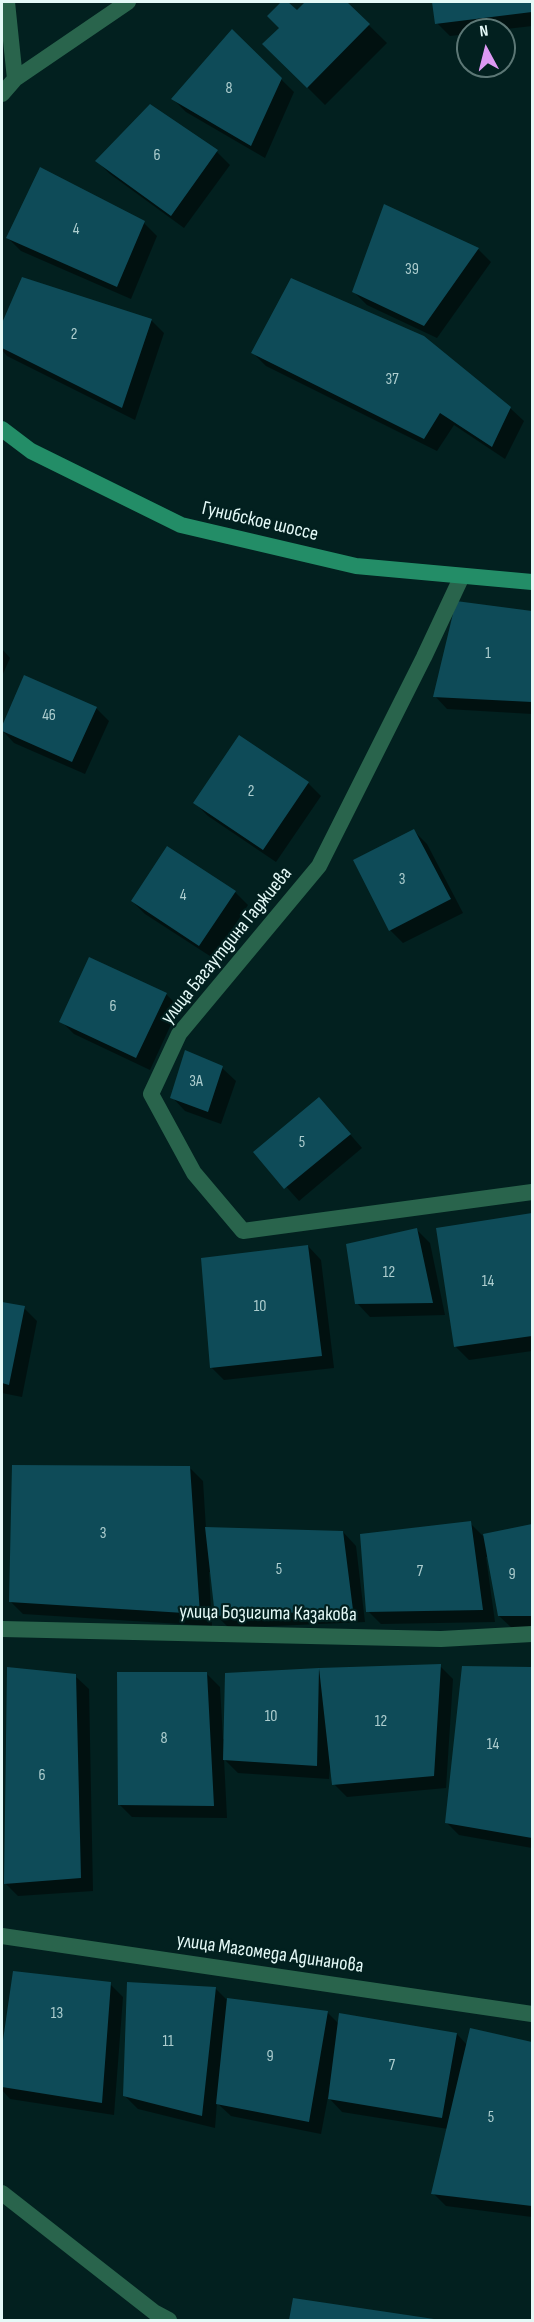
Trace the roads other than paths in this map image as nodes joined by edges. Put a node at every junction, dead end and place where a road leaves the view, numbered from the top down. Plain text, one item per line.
1 (7, 2) edge
2 (128, 2) edge
3 (15, 79) junction
4 (2, 94) edge
5 (2, 429) edge
6 (462, 576) junction
7 (532, 582) edge
8 (532, 1192) edge
9 (2, 1629) edge
10 (532, 1634) edge
11 (2, 1936) edge
12 (532, 2014) edge
13 (2, 2193) edge
14 (169, 2320) edge

1 - 3 street
2 - 3 street
3 - 4 street
5 - 6 main road, Гунибское шоссе
6 - 7 main road, Гунибское шоссе
6 - 8 street, улица Багаутдина Гаджиева
9 - 10 street, улица Бозигита Казакова
11 - 12 street, улица Магомеда Адинанова
13 - 14 street

